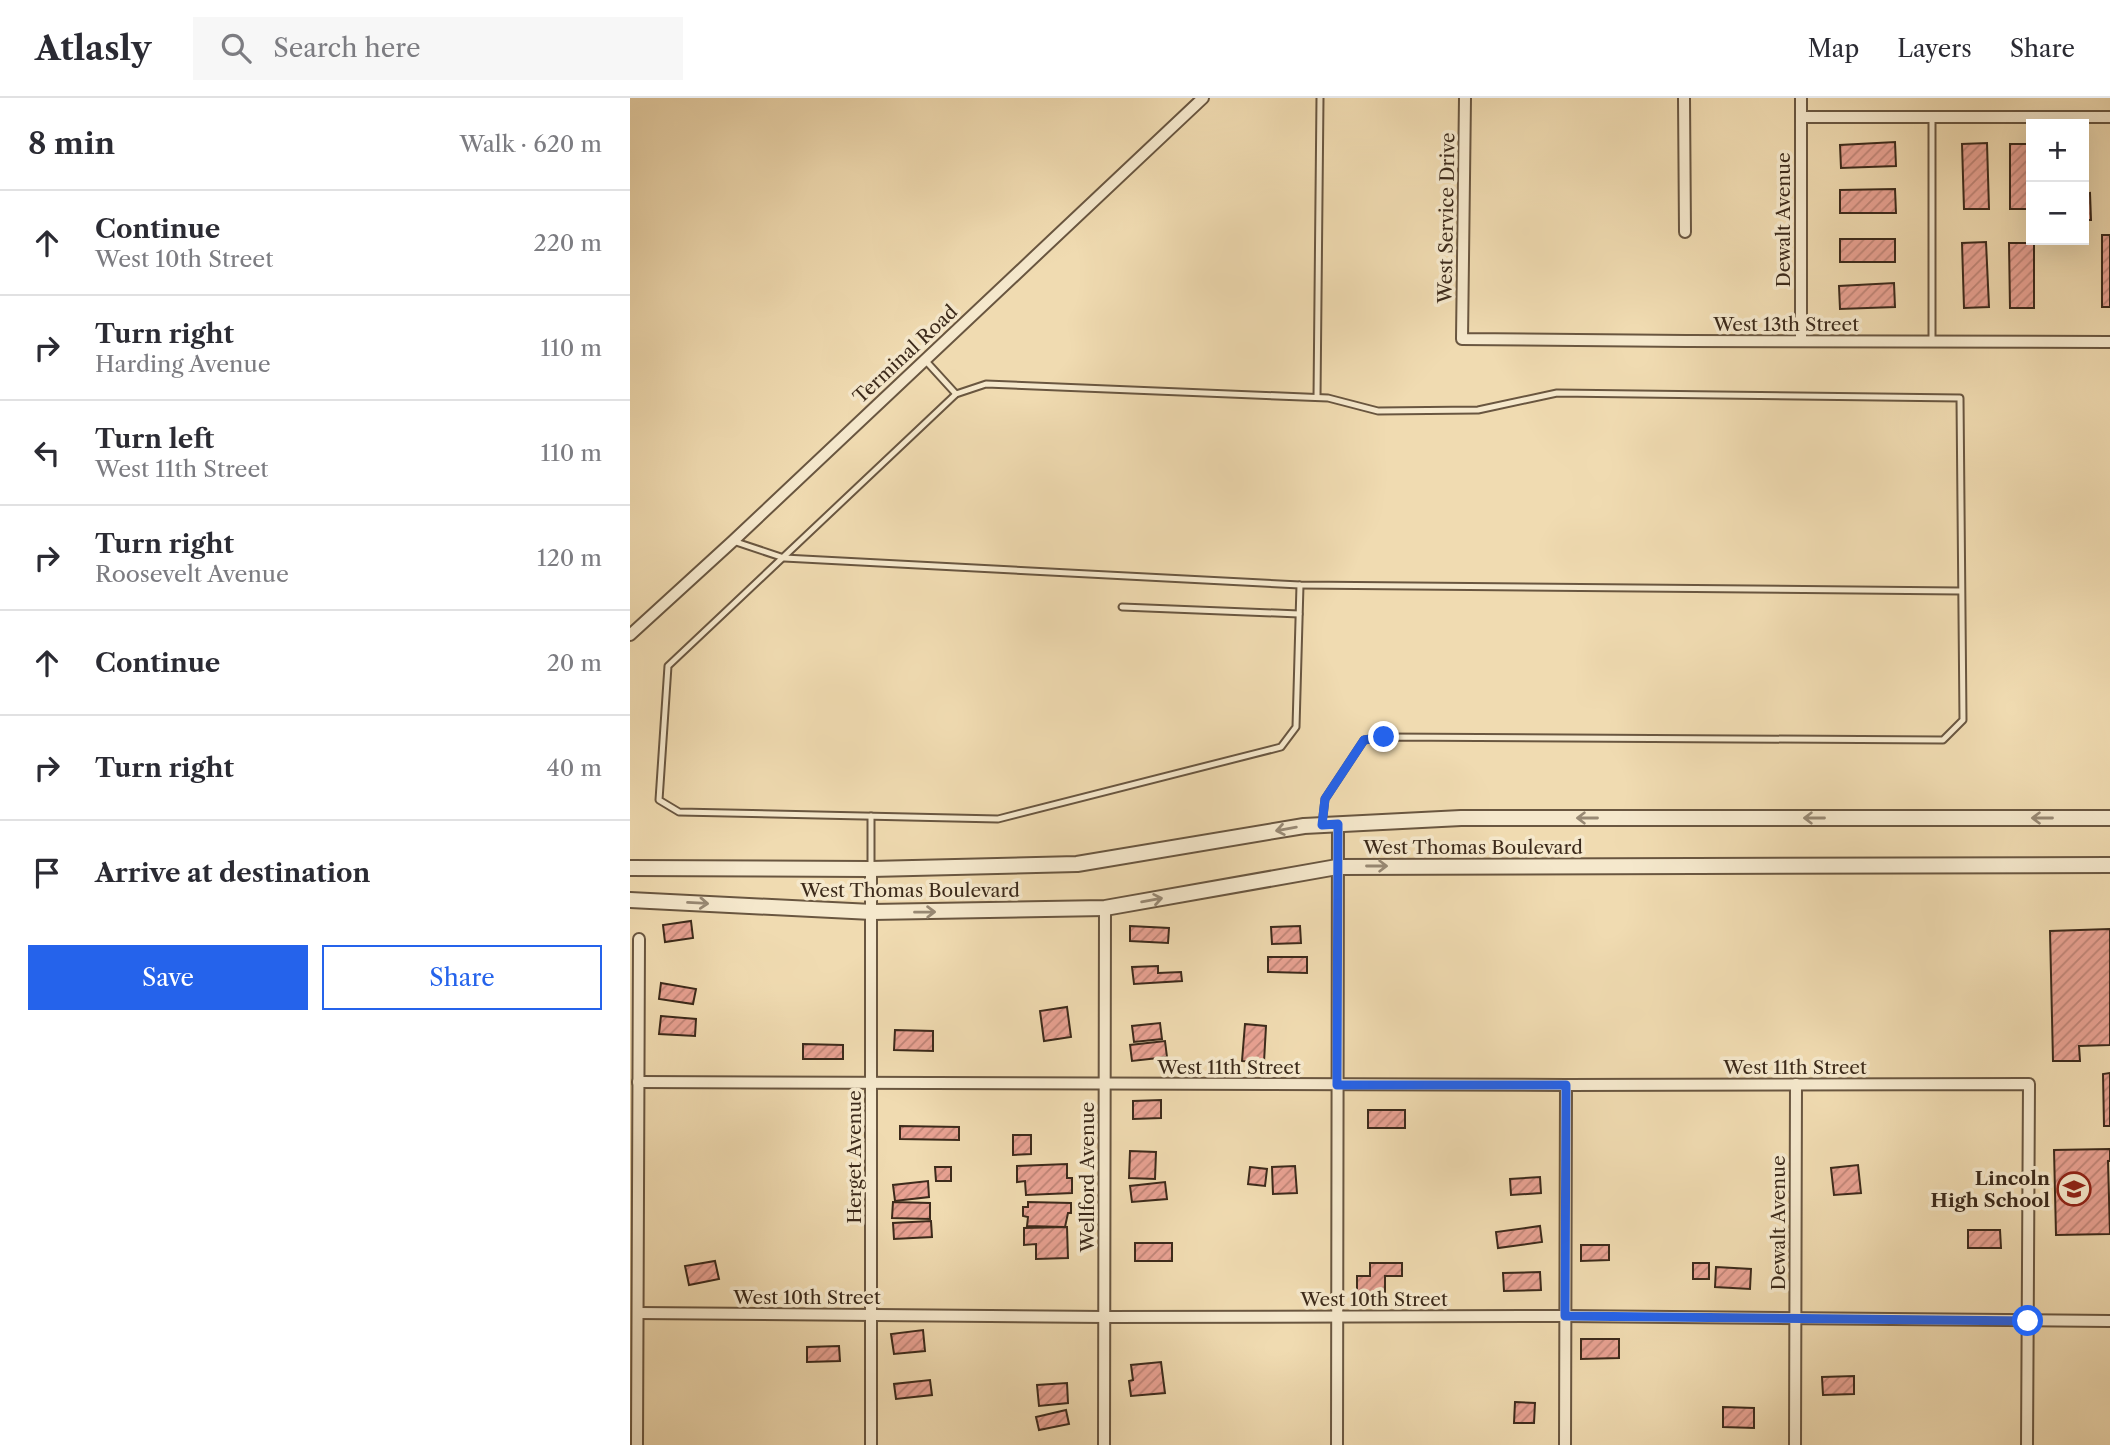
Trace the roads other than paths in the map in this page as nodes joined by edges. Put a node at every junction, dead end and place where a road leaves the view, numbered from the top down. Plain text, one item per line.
1 (1203, 98) edge
2 (1320, 98) edge
3 (1465, 98) edge
4 (1684, 98) edge
5 (1801, 98) edge
6 (1801, 117) junction
7 (1932, 117) junction
8 (2110, 117) edge
9 (1685, 232) dead end
10 (1462, 339) joint
11 (1801, 341) junction
12 (1932, 342) junction
13 (2110, 342) edge
14 (925, 360) junction
15 (956, 394) junction
16 (1317, 397) junction
17 (733, 541) junction
18 (785, 558) junction
19 (1300, 584) junction
20 (1960, 591) junction
21 (1122, 607) dead end
22 (1299, 614) junction
23 (630, 635) edge
24 (871, 816) junction
25 (2110, 818) edge
26 (1338, 824) junction
27 (1322, 825) junction
28 (2110, 865) edge
29 (1337, 867) junction
30 (630, 868) edge
31 (871, 869) junction
32 (630, 900) edge
33 (1105, 908) junction
34 (872, 912) junction
35 (639, 939) dead end
36 (638, 1082) junction
37 (872, 1083) junction
38 (1105, 1084) junction
39 (1796, 1084) junction
40 (1337, 1085) junction
41 (1566, 1085) junction
42 (638, 1314) junction
43 (871, 1315) junction
44 (1565, 1316) junction
45 (1104, 1317) junction
46 (1337, 1317) junction
47 (1795, 1318) junction
48 (2028, 1321) junction
49 (2110, 1321) edge
50 (637, 1445) edge
51 (871, 1445) edge
52 (1104, 1445) edge
53 (1336, 1445) edge
54 (1565, 1445) edge
55 (1795, 1445) edge
56 (2027, 1445) edge

1 - 14 street, Terminal Road
2 - 16 lane
3 - 10 street, West Service Drive
4 - 9 street
5 - 6 street, Dewalt Avenue
6 - 7 street
6 - 11 street, Dewalt Avenue
7 - 8 street
7 - 12 lane
10 - 11 street, West 13th Street
11 - 12 street, West 13th Street
12 - 13 street, West 13th Street
14 - 15 lane
14 - 17 street, Terminal Road
15 - 16 lane
15 - 18 lane
16 - 20 lane
17 - 18 lane
17 - 23 street, Terminal Road
18 - 19 lane
18 - 24 lane
19 - 20 lane
19 - 22 lane
20 - 27 lane
21 - 22 lane
22 - 24 lane
24 - 31 lane
25 -> 26 street, West Thomas Boulevard
26 - 27 street, West Thomas Boulevard
26 - 29 street
27 -> 31 street, West Thomas Boulevard
29 -> 28 street, West Thomas Boulevard
33 -> 29 street, West Thomas Boulevard
29 - 40 street
30 - 31 street, West Thomas Boulevard
31 - 34 street, Herget Avenue
32 -> 34 street, West Thomas Boulevard
34 -> 33 street, West Thomas Boulevard
33 - 38 street, Wellford Avenue
34 - 37 street, Herget Avenue
35 - 36 street
36 - 37 street, West 11th Street
36 - 42 street
37 - 38 street, West 11th Street
37 - 43 street, Herget Avenue
38 - 40 street, West 11th Street
38 - 45 street, Wellford Avenue
39 - 41 street, West 11th Street
39 - 47 street, Dewalt Avenue
39 - 48 street, West 11th Street
40 - 41 street, West 11th Street
40 - 46 street
41 - 44 street
42 - 43 street, West 10th Street
42 - 50 street
43 - 45 street, West 10th Street
43 - 51 street, Herget Avenue
44 - 46 street, West 10th Street
44 - 47 street, West 10th Street
44 - 54 street
45 - 46 street, West 10th Street
45 - 52 street, Wellford Avenue
46 - 53 street
47 - 48 street, West 10th Street
47 - 55 street, Dewalt Avenue
48 - 49 street, West 10th Street
48 - 56 street

